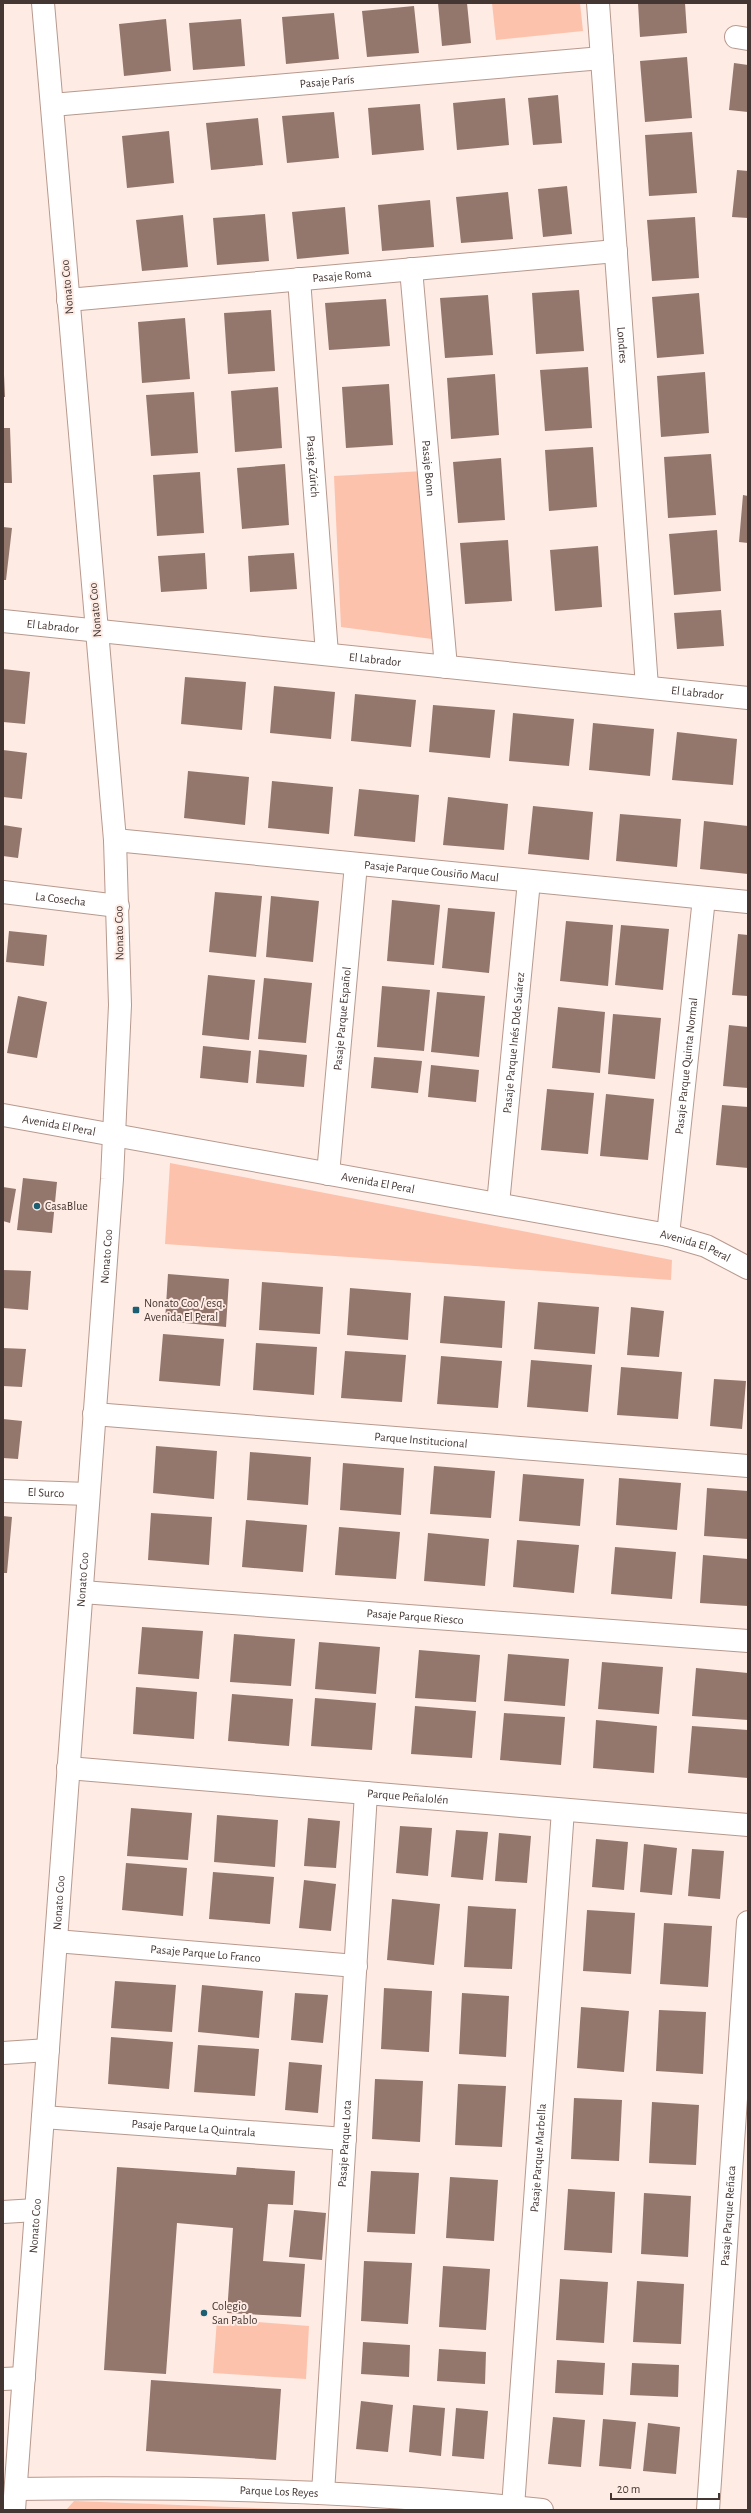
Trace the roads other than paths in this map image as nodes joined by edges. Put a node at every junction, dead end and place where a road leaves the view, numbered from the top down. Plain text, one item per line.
1 (43, 3) edge
2 (598, 3) edge
3 (602, 58) junction
4 (52, 105) junction
5 (616, 251) junction
6 (412, 269) junction
7 (299, 279) junction
8 (68, 300) junction
9 (3, 621) edge
10 (97, 631) junction
11 (327, 654) junction
12 (446, 667) junction
13 (647, 687) junction
14 (748, 698) edge
15 (115, 840) junction
16 (356, 864) junction
17 (529, 881) junction
18 (3, 892) edge
19 (704, 898) junction
20 (748, 902) edge
21 (118, 906) junction
22 (3, 1115) edge
23 (114, 1135) junction
24 (328, 1174) junction
25 (498, 1204) junction
26 (668, 1235) junction
27 (748, 1268) edge
28 (94, 1414) junction
29 (748, 1466) edge
30 (3, 1491) edge
31 (88, 1494) junction
32 (82, 1592) junction
33 (748, 1641) edge
34 (68, 1768) junction
35 (366, 1793) junction
36 (563, 1810) junction
37 (748, 1825) edge
38 (748, 1922) edge
39 (56, 1940) junction
40 (356, 1966) junction
41 (48, 2050) junction
42 (3, 2053) edge
43 (43, 2117) junction
44 (345, 2139) junction
45 (36, 2210) junction
46 (3, 2212) edge
47 (14, 2378) edge
48 (16, 2489) junction
49 (322, 2493) junction
50 (512, 2507) junction
51 (14, 2510) edge
52 (542, 2510) edge
53 (708, 2510) edge

1 - 4 street, Nonato Coo
2 - 3 street, Londres
3 - 4 street, Pasaje París
3 - 5 street, Londres
4 - 8 street, Nonato Coo
5 - 6 street, Pasaje Roma
5 - 13 street, Londres
6 - 7 street, Pasaje Roma
6 - 12 street, Pasaje Bonn
7 - 8 street, Pasaje Roma
7 - 11 street, Pasaje Zúrich
8 - 10 street, Nonato Coo
9 - 10 street, El Labrador
10 - 11 street, El Labrador
10 - 15 street, Nonato Coo
11 - 12 street, El Labrador
12 - 13 street, El Labrador
13 - 14 street, El Labrador
15 - 16 street, Pasaje Parque Cousiño Macul
15 - 21 street, Nonato Coo
16 - 17 street, Pasaje Parque Cousiño Macul
16 - 24 street, Pasaje Parque Español
17 - 19 street, Pasaje Parque Cousiño Macul
17 - 25 street, Pasaje Parque Inés Dde Suárez
18 - 21 street, La Cosecha
19 - 20 street, Pasaje Parque Cousiño Macul
19 - 26 street, Pasaje Parque Quinta Normal
21 - 23 street, Nonato Coo
22 - 23 street, Avenida El Peral
23 - 24 street, Avenida El Peral
23 - 28 street, Nonato Coo
24 - 25 street, Avenida El Peral
25 - 26 street, Avenida El Peral
26 - 27 street, Avenida El Peral
28 - 29 street, Parque Institucional
28 - 31 street, Nonato Coo
30 - 31 street, El Surco
31 - 32 street, Nonato Coo
32 - 33 street, Pasaje Parque Riesco
32 - 34 street, Nonato Coo
34 - 35 street, Parque Peñalolén
34 - 39 street, Nonato Coo
35 - 36 street, Parque Peñalolén
35 - 40 street, Pasaje Parque Lota
36 - 37 street, Parque Peñalolén
36 - 50 street, Pasaje Parque Marbella
38 - 53 street, Pasaje Parque Reñaca
39 - 40 street, Pasaje Parque Lo Franco
39 - 41 street, Nonato Coo
40 - 44 street, Pasaje Parque Lota
41 - 42 street
41 - 43 street, Nonato Coo
43 - 44 street, Pasaje Parque La Quintrala
43 - 45 street, Nonato Coo
44 - 49 street, Pasaje Parque Lota
45 - 46 street
45 - 47 street, Nonato Coo
47 - 48 street, Nonato Coo
48 - 49 street, Parque Los Reyes
48 - 51 street, Nonato Coo
49 - 50 street, Parque Los Reyes
50 - 52 street, Parque Los Reyes

